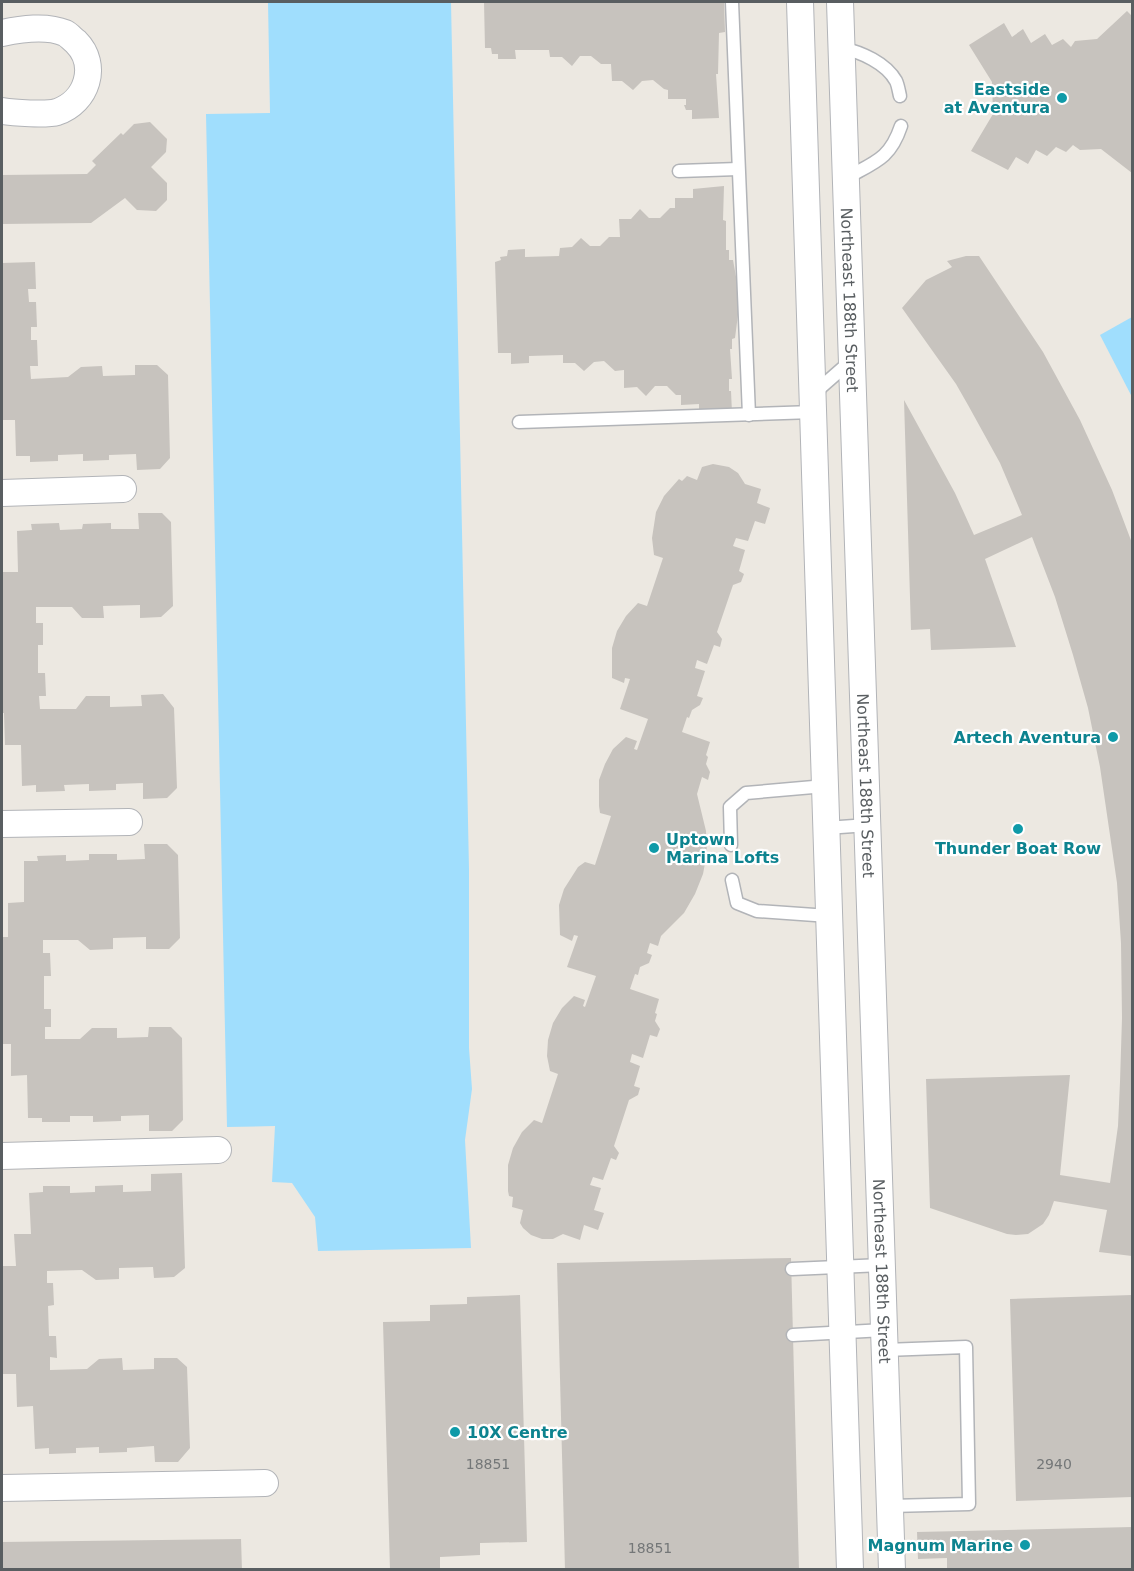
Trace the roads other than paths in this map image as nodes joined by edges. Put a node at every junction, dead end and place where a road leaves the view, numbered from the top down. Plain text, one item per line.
1 (732, 2) edge
2 (800, 2) edge
3 (840, 2) edge
4 (2, 33) edge
5 (842, 48) junction
6 (900, 96) dead end
7 (2, 111) edge
8 (901, 126) dead end
9 (738, 169) junction
10 (680, 171) dead end
11 (846, 178) junction
12 (853, 360) junction
13 (813, 412) junction
14 (749, 415) junction
15 (519, 422) dead end
16 (123, 489) dead end
17 (2, 493) edge
18 (825, 786) junction
19 (129, 822) dead end
20 (2, 824) edge
21 (868, 825) junction
22 (826, 828) junction
23 (730, 845) dead end
24 (732, 880) dead end
25 (829, 916) junction
26 (218, 1150) dead end
27 (2, 1156) edge
28 (882, 1265) junction
29 (840, 1267) junction
30 (792, 1269) dead end
31 (843, 1333) junction
32 (793, 1335) dead end
33 (884, 1340) junction
34 (266, 1483) dead end
35 (2, 1488) edge
36 (890, 1506) junction
37 (850, 1569) edge
38 (892, 1569) edge

1 - 9 lane
2 - 13 street
3 - 5 street, Northeast 188th Street
4 - 7 street
5 - 6 lane
5 - 11 street, Northeast 188th Street
8 - 11 lane
9 - 10 lane
9 - 14 lane
11 - 12 street, Northeast 188th Street
12 - 13 lane
12 - 21 street, Northeast 188th Street
13 - 14 lane
13 - 18 street
14 - 15 lane
16 - 17 street
18 - 22 street
18 - 23 lane
19 - 20 street
21 - 22 lane
21 - 28 street, Northeast 188th Street
22 - 25 street
24 - 25 lane
25 - 29 street
26 - 27 street
28 - 29 lane
28 - 33 street, Northeast 188th Street
29 - 30 lane
29 - 31 street
31 - 32 lane
31 - 33 lane
31 - 37 street
33 - 36 street, Northeast 188th Street
33 - 36 lane
34 - 35 street
36 - 38 street, Northeast 188th Street

